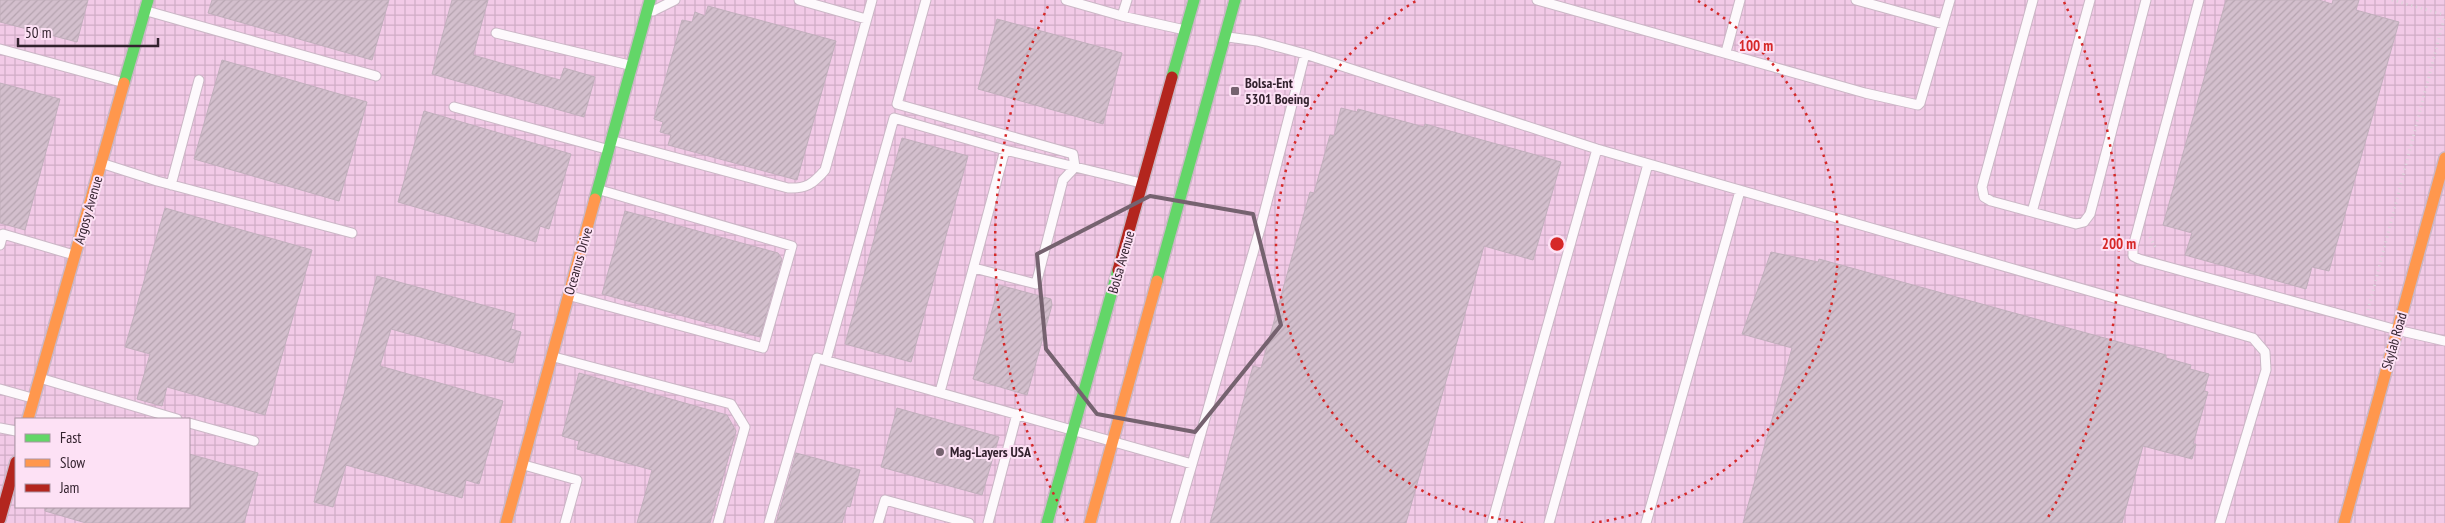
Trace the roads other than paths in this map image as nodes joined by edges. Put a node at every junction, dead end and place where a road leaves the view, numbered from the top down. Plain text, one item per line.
1 (650, 0) edge
2 (675, 0) edge
3 (799, 0) edge
4 (872, 0) edge
5 (926, 0) edge
6 (1066, 0) edge
7 (1127, 0) edge
8 (1194, 0) edge
9 (1235, 0) edge
10 (1537, 0) edge
11 (1740, 0) edge
12 (1856, 0) edge
13 (1950, 0) edge
14 (2034, 0) edge
15 (2090, 0) edge
16 (2146, 0) edge
17 (2199, 0) edge
18 (146, 5) edge
19 (646, 14) junction
20 (1122, 16) junction
21 (866, 19) junction
22 (1943, 24) junction
23 (1191, 31) junction
24 (496, 33) dead end
25 (1220, 36) junction
26 (0, 49) edge
27 (1726, 52) junction
28 (1305, 54) junction
29 (632, 66) junction
30 (376, 76) dead end
31 (199, 80) dead end
32 (124, 83) junction
33 (454, 107) dead end
34 (610, 145) junction
35 (1597, 149) junction
36 (1005, 150) junction
37 (2445, 158) edge
38 (101, 163) junction
39 (1648, 164) junction
40 (1075, 167) junction
41 (1144, 184) junction
42 (171, 185) junction
43 (598, 189) junction
44 (1740, 190) junction
45 (2032, 212) junction
46 (352, 233) dead end
47 (0, 245) edge
48 (75, 255) junction
49 (974, 268) junction
50 (568, 295) junction
51 (2397, 330) junction
52 (2445, 341) edge
53 (551, 356) junction
54 (826, 360) junction
55 (40, 378) junction
56 (0, 389) edge
57 (940, 392) junction
58 (34, 398) junction
59 (1017, 414) junction
60 (28, 418) edge
61 (174, 418) edge
62 (190, 422) edge
63 (0, 428) edge
64 (1074, 430) junction
65 (15, 431) edge
66 (1112, 440) junction
67 (254, 441) dead end
68 (522, 464) junction
69 (1192, 464) junction
70 (15, 466) edge
71 (0, 520) edge
72 (506, 523) edge
73 (565, 523) edge
74 (718, 523) edge
75 (770, 523) edge
76 (878, 523) edge
77 (969, 523) edge
78 (988, 523) edge
79 (1047, 523) edge
80 (1090, 523) edge
81 (1175, 523) edge
82 (1492, 523) edge
83 (1549, 523) edge
84 (1646, 523) edge
85 (2220, 523) edge
86 (2344, 523) edge

1 - 19 street, Oceanus Drive
2 - 19 lane
3 - 21 lane
4 - 21 lane
5 - 40 lane
6 - 20 lane
7 - 20 lane
8 - 23 street, Bolsa Avenue
9 - 25 street
10 - 27 lane
11 - 27 lane
12 - 22 lane
13 - 22 lane
14 - 45 lane
15 - 45 lane
16 - 45 lane
17 - 51 lane
18 - 30 lane
18 - 32 street, Argosy Avenue
19 - 29 street, Oceanus Drive
20 - 23 lane
21 - 34 lane
22 - 27 lane
23 - 41 street, Bolsa Avenue
24 - 29 lane
25 - 28 lane
25 - 66 street
26 - 32 lane
28 - 35 lane
28 - 69 lane
29 - 34 street, Oceanus Drive
31 - 42 lane
32 - 38 street, Argosy Avenue
33 - 34 lane
34 - 43 street, Oceanus Drive
35 - 39 lane
35 - 82 lane
36 - 40 lane
36 - 49 lane
36 - 54 lane
37 - 51 street, Skylab Road
38 - 42 lane
38 - 48 street, Argosy Avenue
39 - 44 lane
39 - 83 lane
40 - 41 lane
40 - 49 lane
41 - 64 street, Bolsa Avenue
42 - 46 lane
43 - 50 street, Oceanus Drive
43 - 50 lane
44 - 84 lane
44 - 85 lane
47 - 48 lane
48 - 55 street, Argosy Avenue
49 - 57 lane
50 - 53 street, Oceanus Drive
51 - 52 lane
51 - 86 street, Skylab Road
53 - 68 street, Oceanus Drive
53 - 74 lane
54 - 57 lane
54 - 75 lane
55 - 58 street, Argosy Avenue
55 - 61 lane
56 - 58 lane
57 - 59 lane
58 - 60 street, Argosy Avenue
59 - 64 lane
59 - 78 lane
62 - 67 lane
63 - 65 lane
64 - 66 lane
64 - 79 street, Bolsa Avenue
66 - 69 lane
66 - 80 street
68 - 72 street, Oceanus Drive
68 - 73 lane
69 - 81 lane
70 - 71 street
76 - 77 lane

